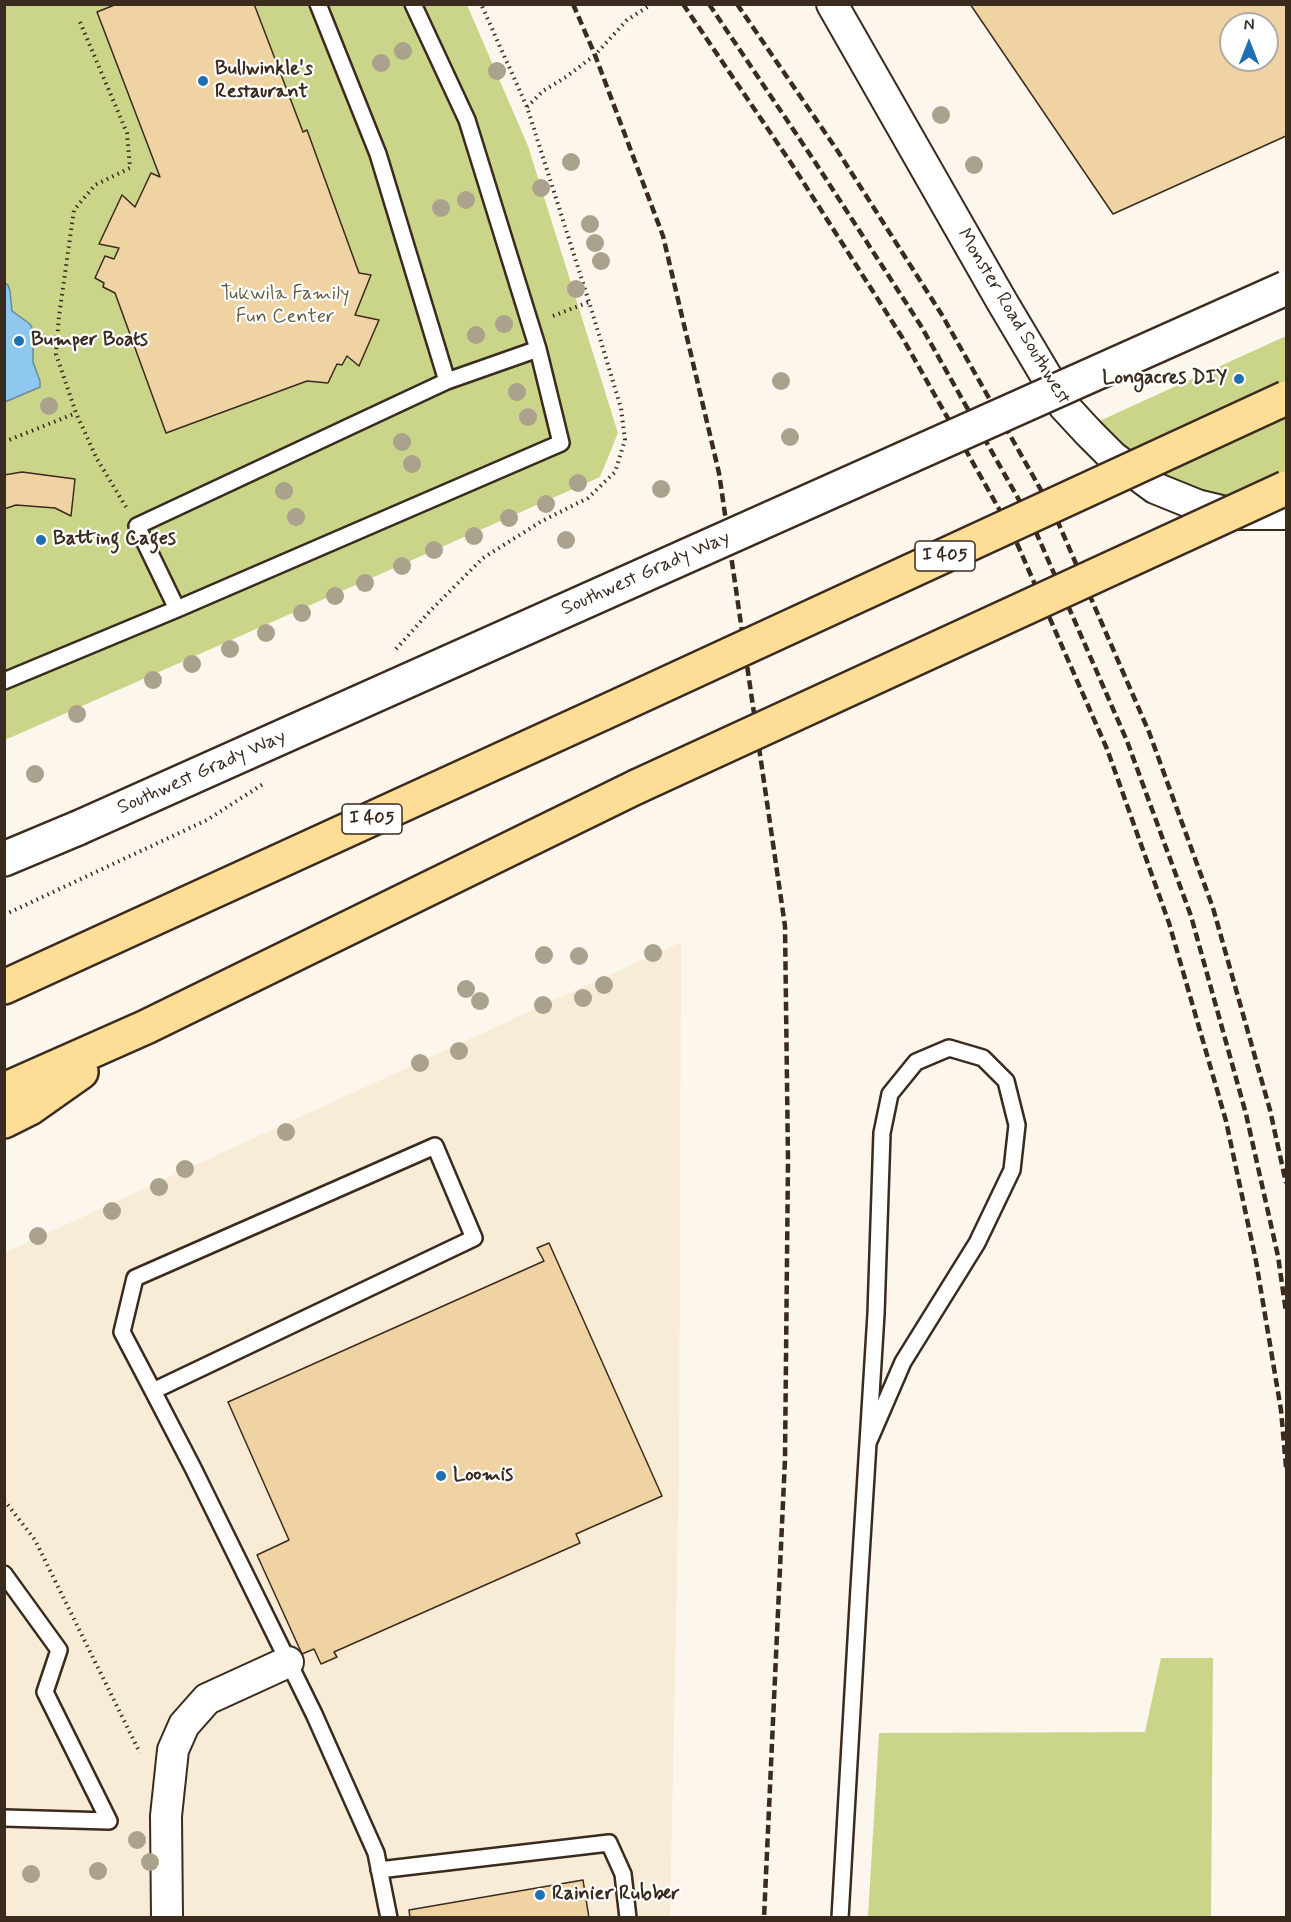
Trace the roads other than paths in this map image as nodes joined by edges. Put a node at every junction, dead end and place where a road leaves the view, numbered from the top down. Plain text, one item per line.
1 (318, 4) edge
2 (413, 4) edge
3 (832, 4) edge
4 (1287, 288) edge
5 (538, 349) junction
6 (447, 381) junction
7 (1287, 398) edge
8 (1287, 488) edge
9 (1287, 514) edge
10 (177, 609) junction
11 (4, 681) edge
12 (4, 859) edge
13 (142, 925) junction
14 (4, 975) edge
15 (4, 987) edge
16 (146, 1027) junction
17 (4, 1090) edge
18 (4, 1121) edge
19 (153, 1391) junction
20 (868, 1443) junction
21 (4, 1574) edge
22 (288, 1662) junction
23 (4, 1818) edge
24 (379, 1870) junction
25 (166, 1917) edge
26 (389, 1917) edge
27 (628, 1917) edge
28 (840, 1917) edge

1 - 6 lane
2 - 5 lane
3 - 9 street, Monster Road Southwest
4 - 12 main road, Southwest Grady Way, bridge
5 - 6 lane
5 - 10 lane
6 - 10 lane
7 - 13 highway, I 405, bridge
8 - 16 highway, bridge
10 - 11 lane
13 - 14 highway
13 - 15 highway, I 405
16 - 17 highway
16 - 18 highway
19 - 19 lane
19 - 22 lane
20 - 20 lane
20 - 28 lane
21 - 23 lane
22 - 24 lane
22 - 25 street
24 - 26 lane
24 - 27 lane

